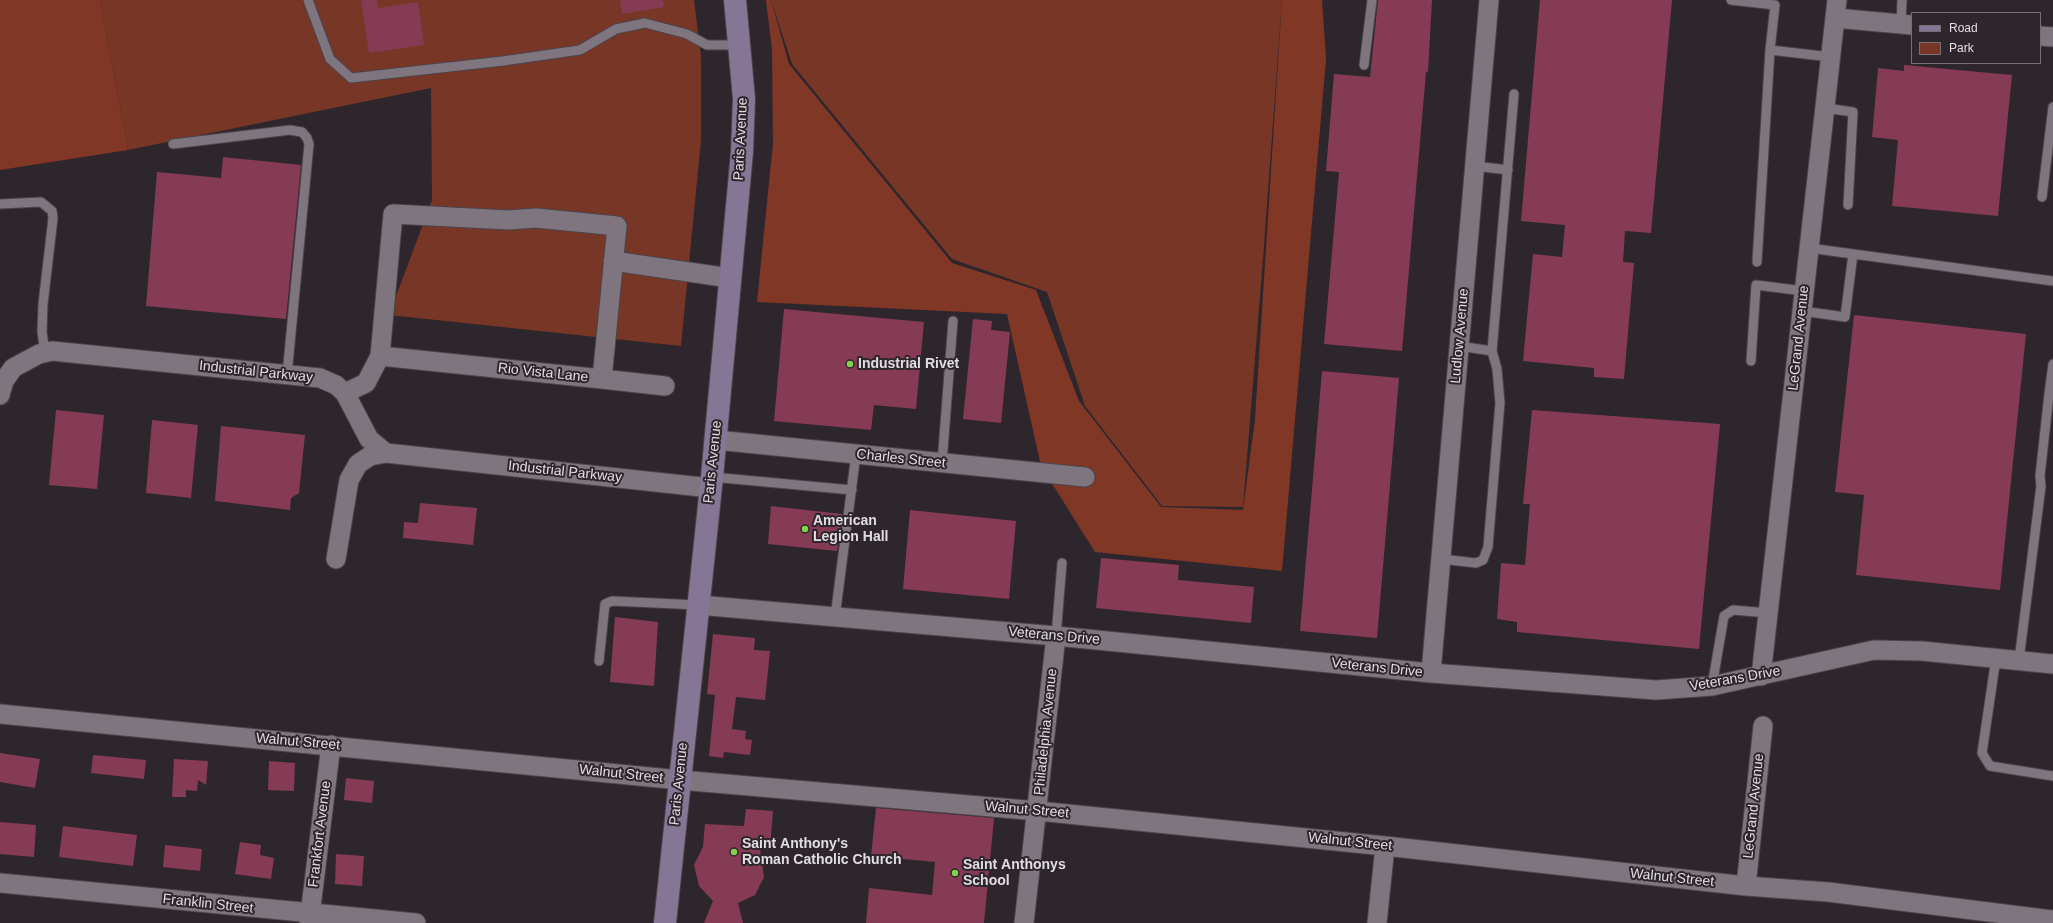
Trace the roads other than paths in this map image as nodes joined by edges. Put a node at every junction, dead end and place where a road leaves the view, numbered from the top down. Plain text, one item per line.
1 (308, 0) edge
2 (735, 0) edge
3 (1372, 0) edge
4 (1489, 0) edge
5 (1731, 0) edge
6 (1902, 0) edge
7 (1836, 9) edge
8 (1906, 24) edge
9 (2041, 36) edge
10 (2053, 37) edge
11 (740, 45) junction
12 (1770, 50) junction
13 (1830, 57) junction
14 (1364, 65) dead end
15 (1514, 94) dead end
16 (2053, 107) edge
17 (1825, 108) junction
18 (173, 144) dead end
19 (1475, 166) junction
20 (1508, 170) junction
21 (2042, 197) dead end
22 (0, 204) edge
23 (1848, 205) dead end
24 (1809, 248) junction
25 (1853, 254) junction
26 (613, 260) junction
27 (1757, 262) dead end
28 (730, 278) junction
29 (2053, 280) edge
30 (1804, 291) junction
31 (1802, 311) junction
32 (953, 321) dead end
33 (1459, 346) junction
34 (1492, 351) junction
35 (45, 352) junction
36 (380, 356) junction
37 (1750, 361) dead end
38 (2053, 364) edge
39 (287, 375) junction
40 (602, 379) junction
41 (666, 386) dead end
42 (345, 393) junction
43 (2051, 394) edge
44 (0, 395) edge
45 (716, 440) junction
46 (386, 453) junction
47 (856, 454) junction
48 (942, 463) junction
49 (1085, 477) dead end
50 (712, 482) junction
51 (852, 490) junction
52 (336, 559) dead end
53 (1441, 559) junction
54 (1062, 563) dead end
55 (698, 605) junction
56 (1768, 613) junction
57 (836, 617) junction
58 (1056, 636) junction
59 (1996, 658) junction
60 (2019, 660) junction
61 (599, 661) dead end
62 (2053, 664) edge
63 (1431, 673) junction
64 (1761, 676) junction
65 (1712, 686) junction
66 (0, 714) edge
67 (1763, 726) dead end
68 (331, 746) junction
69 (2053, 776) edge
70 (680, 780) junction
71 (1038, 811) junction
72 (1385, 846) junction
73 (0, 883) edge
74 (1746, 886) junction
75 (309, 918) edge
76 (2053, 920) edge
77 (416, 923) edge
78 (665, 923) edge
79 (1024, 923) edge
80 (1377, 923) edge

1 - 11 lane
2 - 11 street, Paris Avenue
3 - 14 lane
4 - 19 street, Ludlow Avenue
5 - 12 lane
6 - 8 lane
7 - 8 street
7 - 13 street, LeGrand Avenue
9 - 10 street
11 - 28 street, Paris Avenue
12 - 13 lane
12 - 27 lane
13 - 17 street, LeGrand Avenue
15 - 20 lane
16 - 21 lane
17 - 23 lane
17 - 24 street, LeGrand Avenue
18 - 39 lane
19 - 20 lane
19 - 33 street, Ludlow Avenue
20 - 34 lane
22 - 35 lane
24 - 25 lane
24 - 30 street, LeGrand Avenue
25 - 29 lane
25 - 31 lane
26 - 28 street
26 - 36 street, Rio Vista Lane
26 - 40 street, Rio Vista Lane
28 - 45 street, Paris Avenue
30 - 31 street, LeGrand Avenue
30 - 37 lane
31 - 56 street, LeGrand Avenue
32 - 48 lane
33 - 34 lane
33 - 53 street, Ludlow Avenue
34 - 53 lane
35 - 39 street, Industrial Parkway
35 - 44 street, Industrial Parkway
36 - 40 street, Rio Vista Lane
36 - 42 street
38 - 43 lane
39 - 42 street, Industrial Parkway
40 - 41 street
42 - 46 street, Industrial Parkway
43 - 60 lane
45 - 47 street, Charles Street
45 - 50 street, Paris Avenue
46 - 50 street, Industrial Parkway
46 - 52 street
47 - 48 street, Charles Street
47 - 51 lane
48 - 49 street, Charles Street
50 - 51 lane
50 - 55 street, Paris Avenue
51 - 57 lane
53 - 63 street, Ludlow Avenue
54 - 58 lane
55 - 57 street, Veterans Drive
55 - 61 lane
55 - 70 street, Paris Avenue
56 - 64 street, LeGrand Avenue
56 - 65 lane
57 - 58 street, Veterans Drive
58 - 63 street, Veterans Drive
58 - 71 street, Philadelphia Avenue
59 - 60 street, Veterans Drive
59 - 64 street, Veterans Drive
59 - 69 lane
60 - 62 street, Veterans Drive
63 - 65 street, Veterans Drive
64 - 65 street, Veterans Drive
66 - 68 street, Walnut Street
67 - 74 street, LeGrand Avenue
68 - 70 street, Walnut Street
68 - 75 street, Frankfort Avenue
70 - 71 street, Walnut Street
70 - 78 street, Paris Avenue
71 - 72 street, Walnut Street
71 - 79 street, Philadelphia Avenue
72 - 74 street, Walnut Street
72 - 80 street
73 - 75 street, Franklin Street
74 - 76 street, Walnut Street
75 - 77 street, Franklin Street

